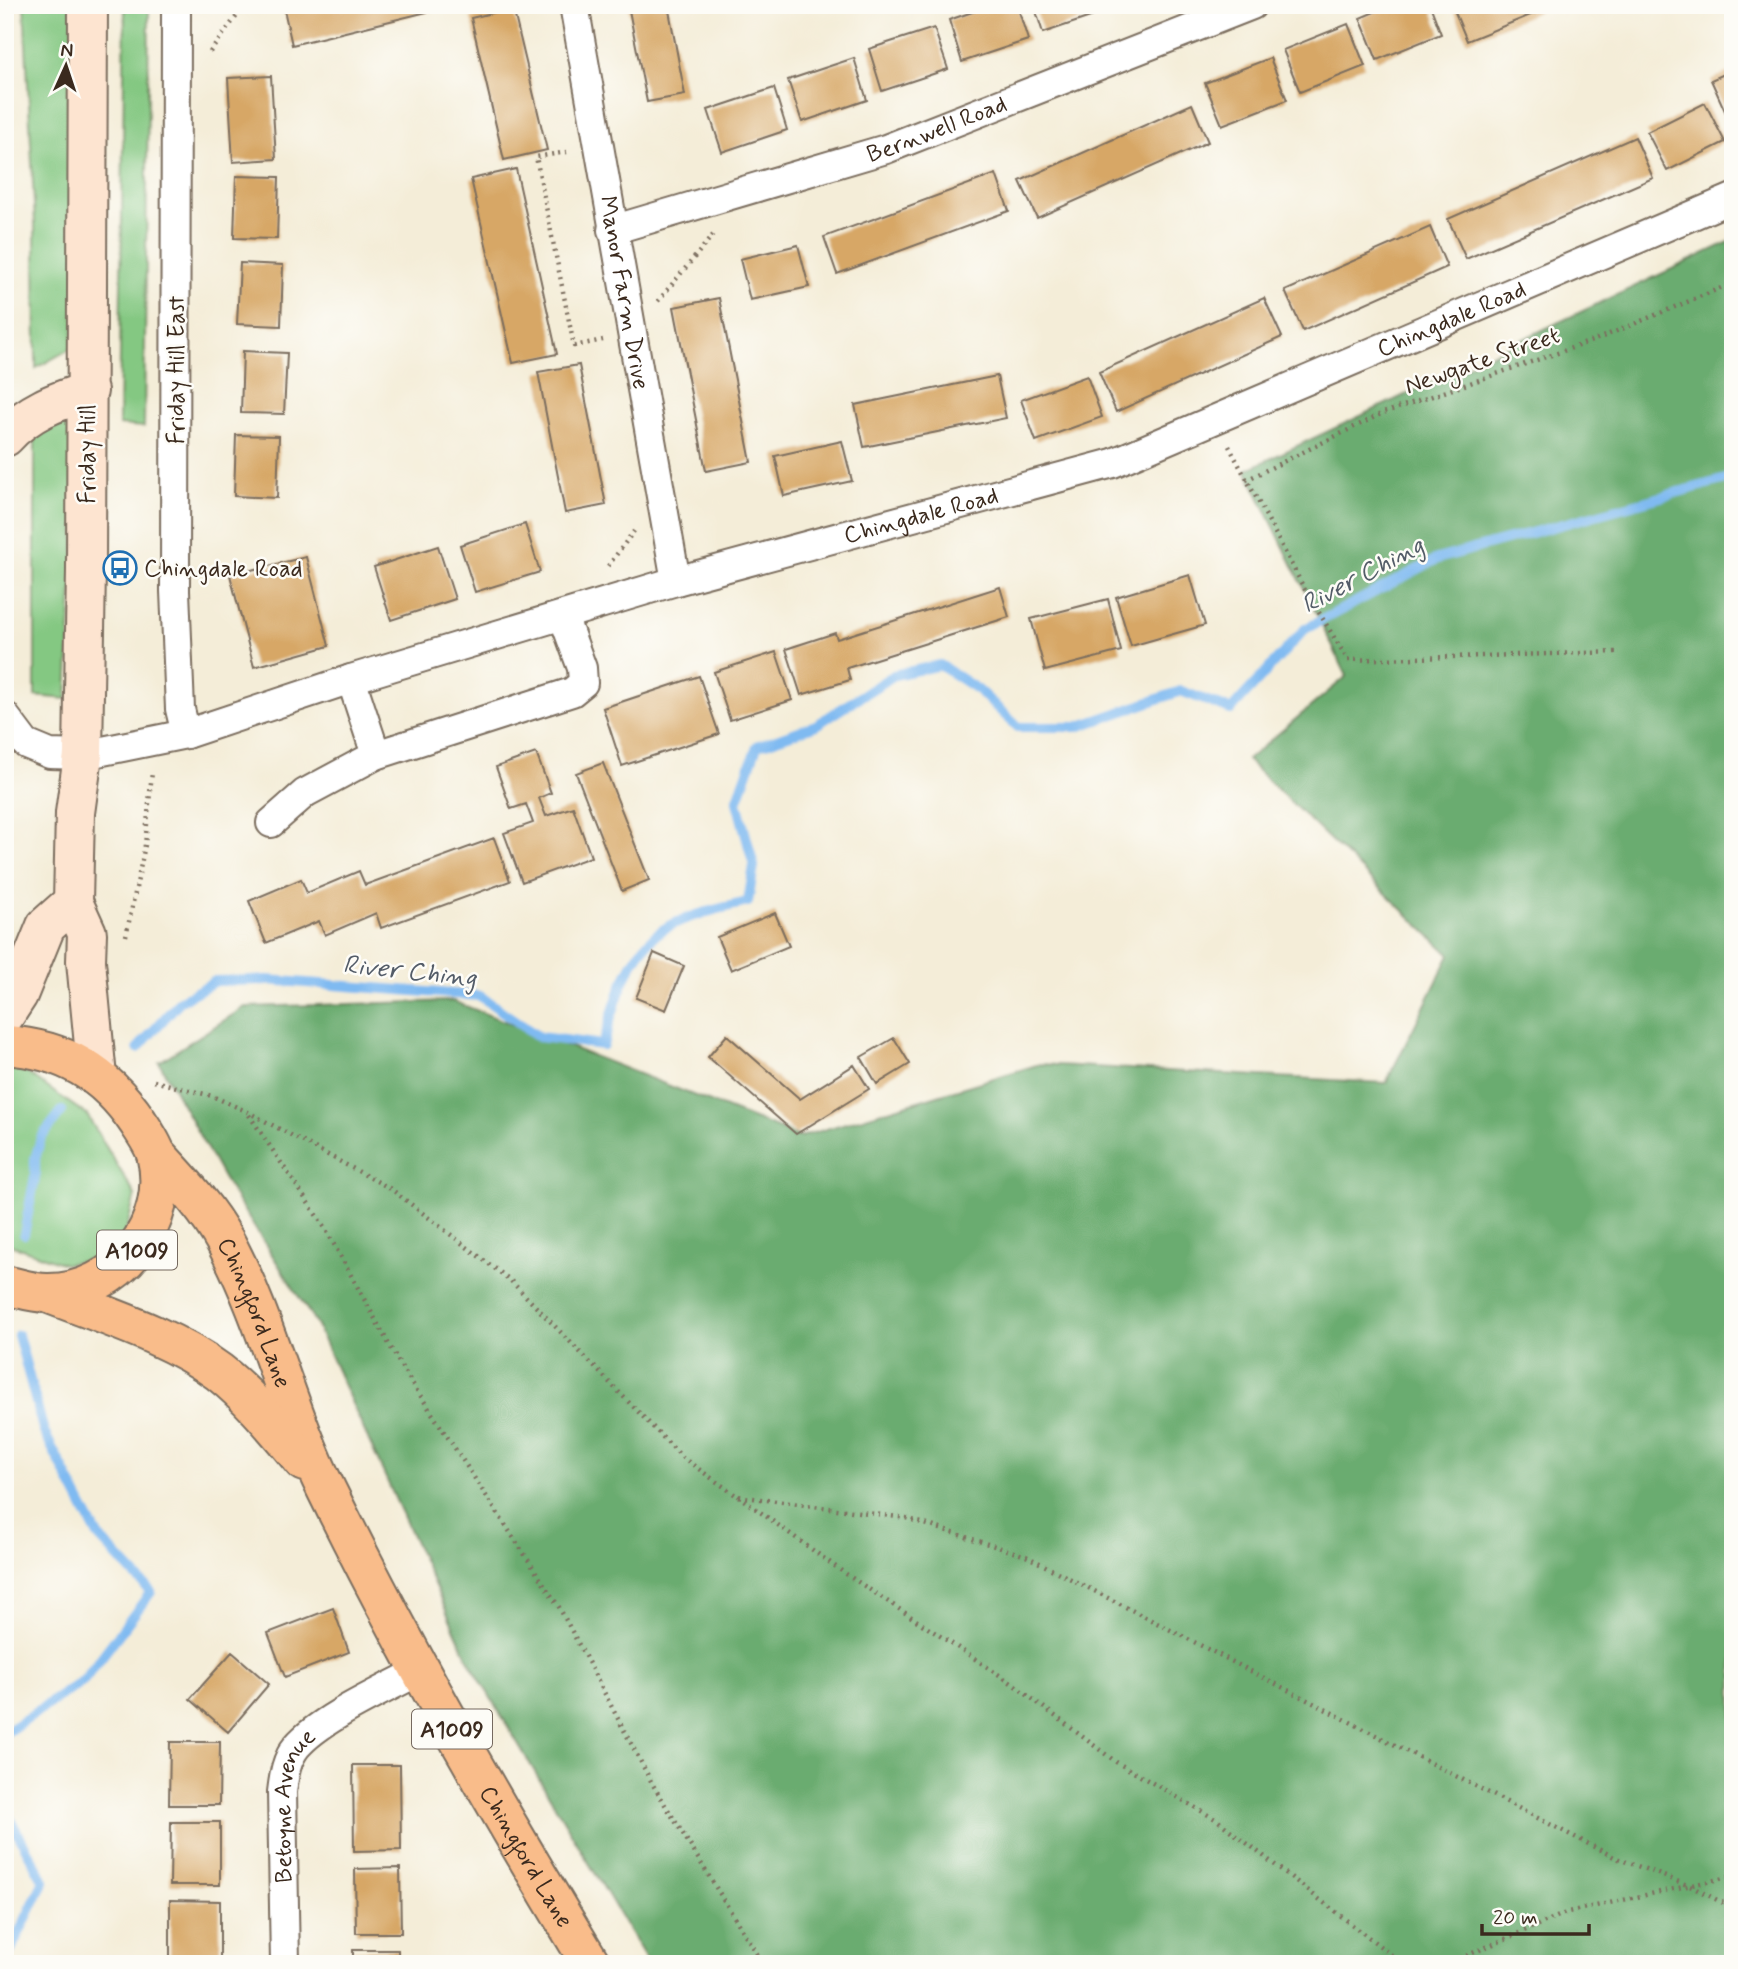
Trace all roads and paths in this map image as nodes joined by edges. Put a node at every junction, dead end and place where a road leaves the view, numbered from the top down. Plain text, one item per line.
1 (88, 5) edge
2 (176, 5) edge
3 (573, 5) edge
4 (1252, 5) edge
5 (1733, 198) edge
6 (611, 230) junction
7 (1733, 283) edge
8 (88, 391) junction
9 (1215, 420) junction
10 (5, 437) edge
11 (1246, 480) junction
12 (660, 494) junction
13 (676, 581) junction
14 (569, 614) junction
15 (1616, 652) dead end
16 (351, 679) junction
17 (5, 716) edge
18 (186, 734) junction
19 (83, 755) junction
20 (376, 755) junction
21 (153, 765) dead end
22 (271, 823) dead end
23 (73, 902) junction
24 (125, 945) dead end
25 (5, 1015) edge
26 (5, 1045) edge
27 (122, 1086) junction
28 (247, 1112) junction
29 (156, 1154) junction
30 (26, 1289) edge
31 (1733, 1342) edge
32 (1733, 1353) edge
33 (325, 1488) junction
34 (737, 1496) junction
35 (419, 1671) junction
36 (1733, 1876) edge
37 (1692, 1887) junction
38 (1733, 1908) edge
39 (285, 1964) edge
40 (591, 1964) edge
41 (764, 1964) edge
42 (1403, 1964) edge
43 (1447, 1964) edge

1 - 8 main road, Friday Hill
2 - 18 street, Friday Hill East
3 - 6 street, Manor Farm Drive
4 - 6 street, Bernwell Road
5 - 9 street, Chingdale Road
6 - 12 street, Manor Farm Drive
7 - 11 path, Newgate Street
8 - 10 main road
8 - 19 main road, Friday Hill
9 - 11 path
9 - 13 street, Chingdale Road
11 - 15 path
12 - 13 street, Manor Farm Drive
12 - 14 path
13 - 14 street, Chingdale Road
14 - 16 street, Chingdale Road
14 - 20 street
16 - 18 street, Chingdale Road
16 - 20 street
17 - 19 street, Chingdale Road
18 - 19 street, Chingdale Road
19 - 23 main road, Friday Hill
20 - 22 street
21 - 24 path
23 - 25 main road
23 - 27 main road, Friday Hill
26 - 27 main road
27 - 28 path
27 - 29 main road, A1009
28 - 34 path
28 - 41 path
29 - 30 main road, A1009
29 - 33 main road, Chingford Lane / A1009
30 - 33 main road, Chingford Lane / A1009
31 - 32 path
33 - 35 main road, Chingford Lane / A1009
34 - 37 path
34 - 42 path
35 - 39 street, Betoyne Avenue
35 - 40 main road, Chingford Lane / A1009
36 - 37 path
37 - 38 path
37 - 43 path

